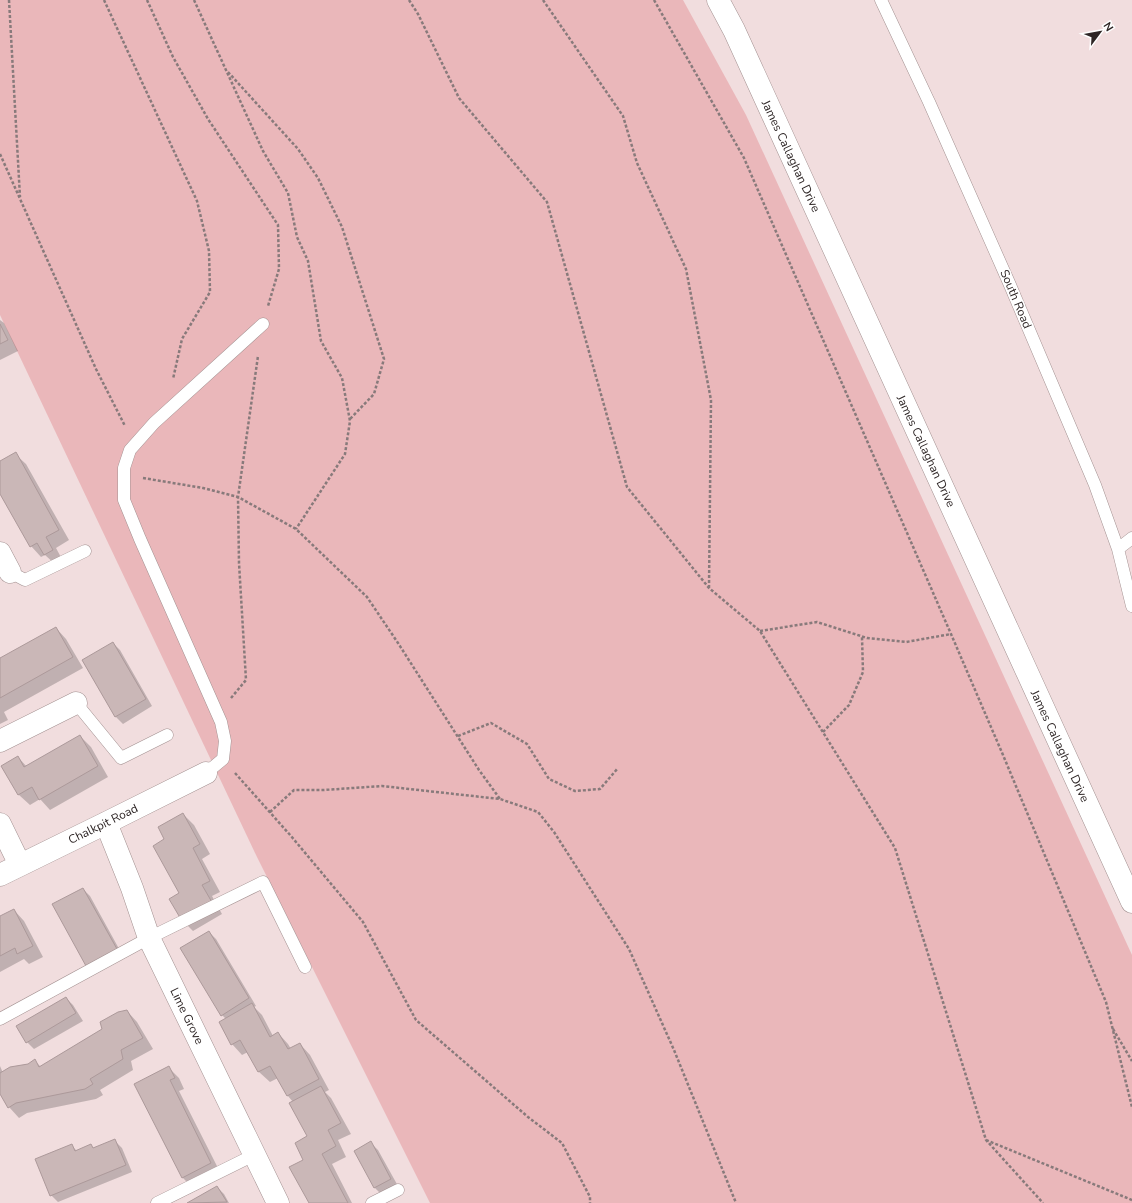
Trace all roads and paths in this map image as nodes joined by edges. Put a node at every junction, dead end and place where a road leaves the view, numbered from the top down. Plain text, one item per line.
1 (9, 0) edge
2 (104, 0) edge
3 (147, 0) edge
4 (194, 0) edge
5 (409, 0) edge
6 (543, 0) edge
7 (654, 0) edge
8 (718, 0) edge
9 (881, 0) edge
10 (226, 70) junction
11 (0, 154) edge
12 (20, 199) junction
13 (263, 324) junction
14 (165, 413) junction
15 (350, 419) junction
16 (135, 445) junction
17 (124, 475) junction
18 (238, 497) junction
19 (296, 529) junction
20 (1132, 538) edge
21 (1118, 549) junction
22 (84, 551) dead end
23 (0, 553) edge
24 (10, 572) joint
25 (709, 588) junction
26 (1132, 606) edge
27 (760, 631) junction
28 (951, 634) junction
29 (862, 636) junction
30 (76, 703) joint
31 (218, 714) junction
32 (823, 732) junction
33 (167, 735) dead end
34 (458, 736) junction
35 (0, 741) edge
36 (223, 759) junction
37 (618, 768) dead end
38 (206, 772) joint
39 (500, 799) junction
40 (270, 812) junction
41 (106, 823) junction
42 (0, 824) edge
43 (20, 865) junction
44 (0, 875) edge
45 (1132, 902) edge
46 (149, 938) junction
47 (305, 967) dead end
48 (0, 1019) edge
49 (1111, 1025) junction
50 (1132, 1061) edge
51 (1132, 1107) edge
52 (986, 1140) junction
53 (254, 1155) junction
54 (398, 1190) dead end
55 (1132, 1200) edge
56 (156, 1203) edge
57 (278, 1203) edge
58 (372, 1203) edge
59 (590, 1203) edge
60 (736, 1203) edge
61 (1043, 1203) edge

1 - 12 path
2 - 14 path
3 - 13 path
4 - 10 path
5 - 25 path
6 - 25 path
7 - 28 path
8 - 45 street, James Callaghan Drive
9 - 21 lane, South Road
10 - 15 path
10 - 15 path
11 - 12 path
12 - 16 path
13 - 14 lane
13 - 18 path
14 - 16 lane
15 - 19 path
16 - 17 lane
17 - 18 path
17 - 31 lane
18 - 19 path
18 - 31 path
19 - 34 path
20 - 21 lane
21 - 26 lane, South Road
22 - 24 lane
23 - 24 street
25 - 27 path
27 - 29 path
27 - 32 path
28 - 29 path
28 - 49 path
29 - 32 path
30 - 33 lane
30 - 35 street
31 - 36 lane
32 - 52 path
34 - 37 path
34 - 39 path
36 - 38 lane
36 - 40 path
38 - 41 street, Chalkpit Road
39 - 40 path
39 - 60 path
40 - 59 path
41 - 43 street, Chalkpit Road
41 - 46 street, Lime Grove
42 - 43 street
43 - 44 street, Chalkpit Road
46 - 47 lane
46 - 48 lane
46 - 53 street, Lime Grove
49 - 50 path
49 - 51 path
52 - 55 path
52 - 61 path
53 - 56 lane
53 - 57 street, Lime Grove
54 - 58 lane

